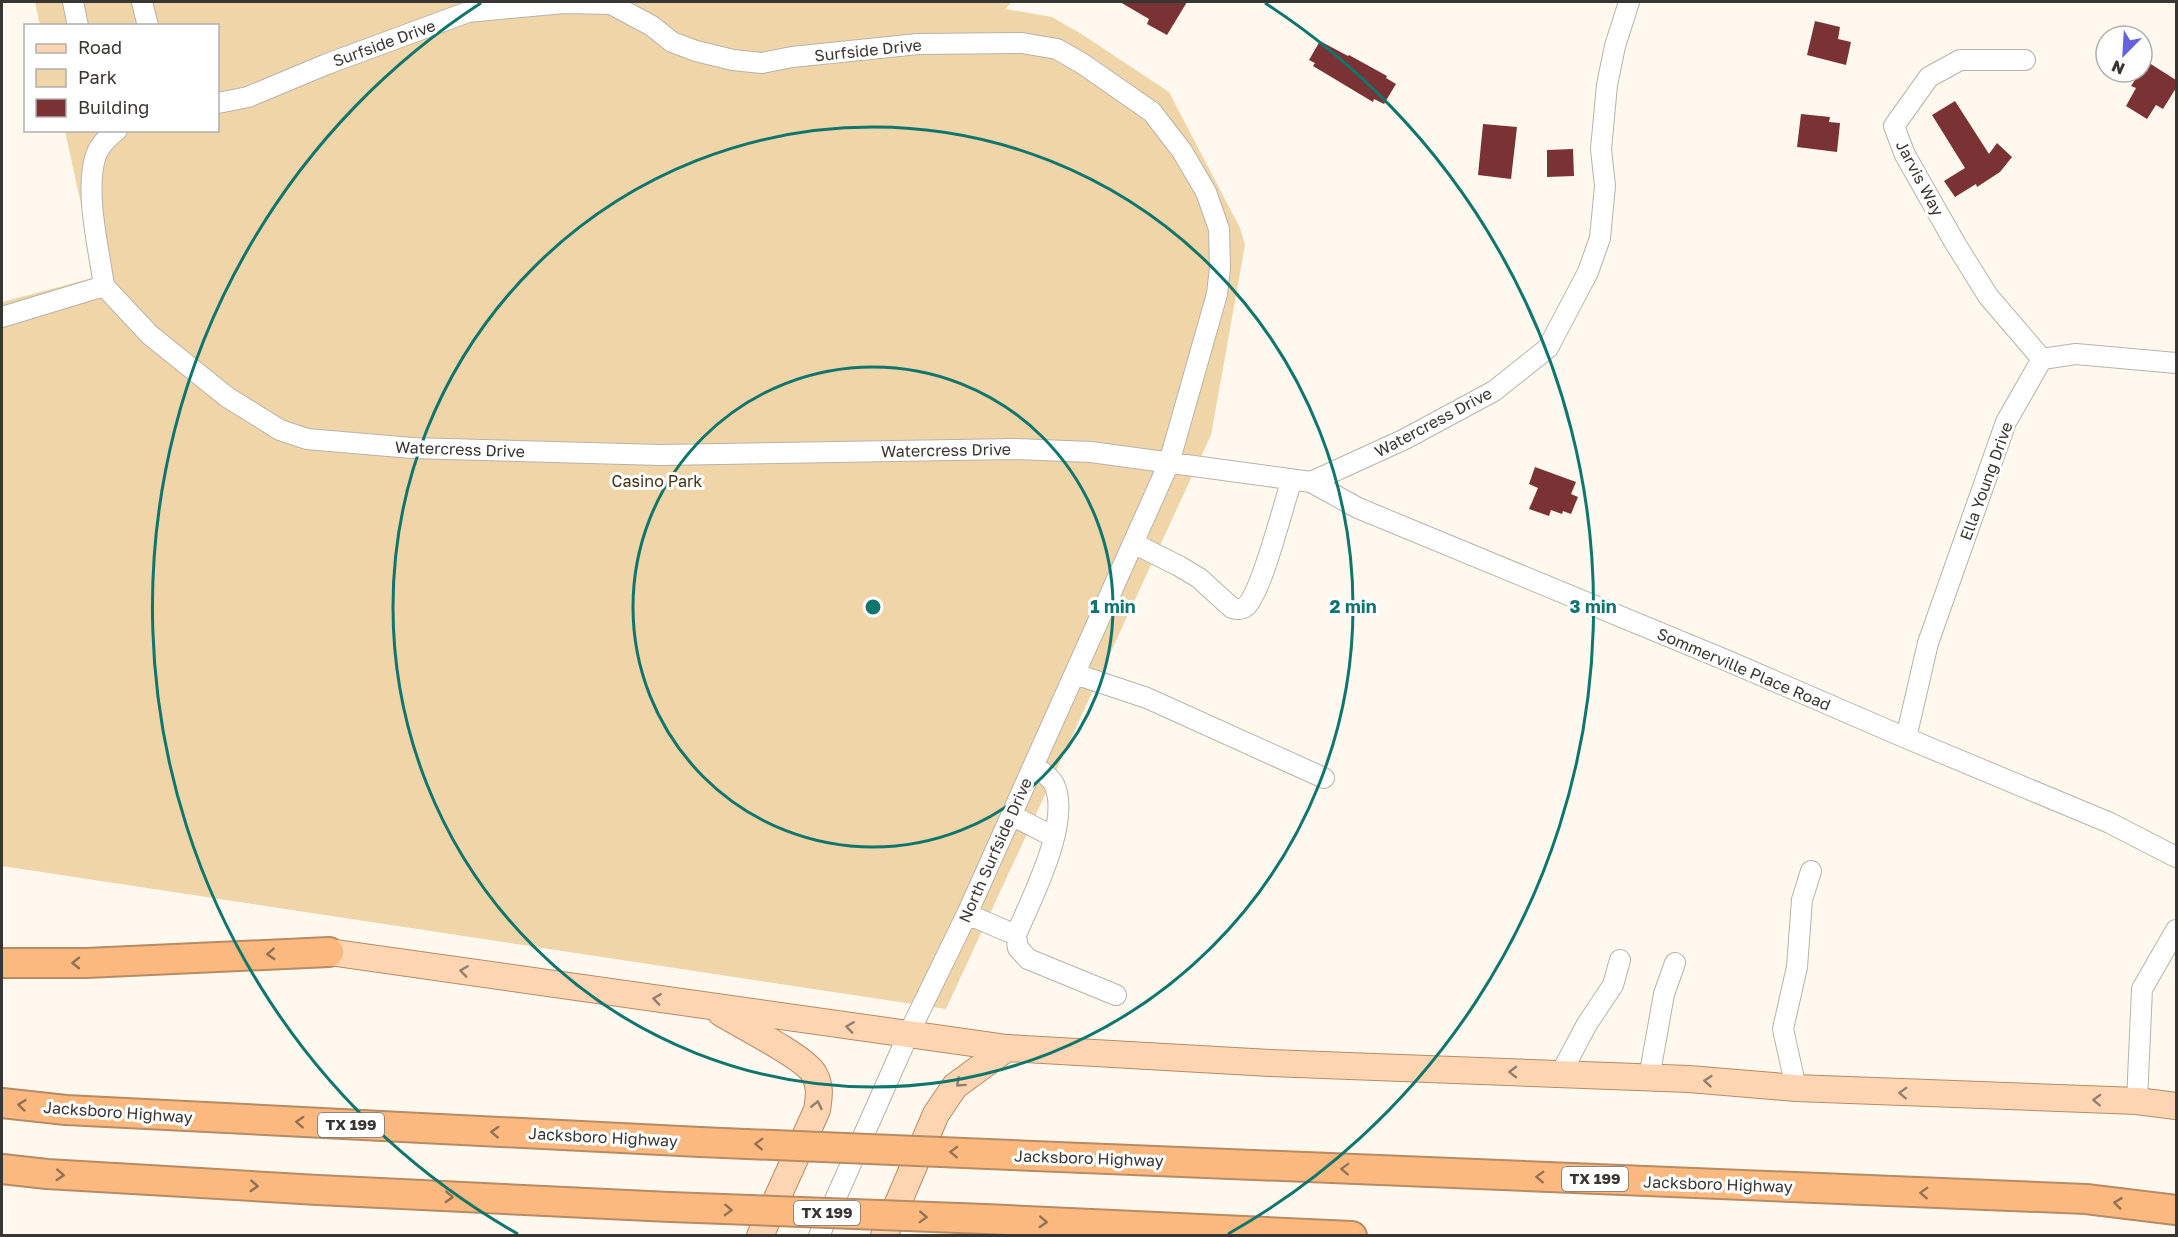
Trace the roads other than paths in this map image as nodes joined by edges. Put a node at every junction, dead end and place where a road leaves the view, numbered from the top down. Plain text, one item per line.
1 (73, 2) edge
2 (142, 2) edge
3 (1629, 2) edge
4 (78, 24) edge
5 (148, 24) edge
6 (2025, 60) dead end
7 (219, 103) edge
8 (108, 134) edge
9 (104, 286) junction
10 (2, 317) edge
11 (2042, 359) junction
12 (2176, 363) edge
13 (1169, 463) junction
14 (1292, 480) junction
15 (1311, 482) junction
16 (1133, 543) junction
17 (1075, 674) junction
18 (1906, 738) junction
19 (1034, 765) junction
20 (1324, 778) dead end
21 (1011, 815) junction
22 (1054, 837) junction
23 (2176, 857) edge
24 (1811, 871) dead end
25 (967, 914) junction
26 (2176, 930) edge
27 (1016, 936) junction
28 (329, 952) joint
29 (1620, 960) dead end
30 (2, 963) edge
31 (1676, 963) dead end
32 (1116, 995) dead end
33 (711, 1007) junction
34 (908, 1035) junction
35 (1007, 1048) junction
36 (1561, 1073) junction
37 (1649, 1078) junction
38 (1796, 1089) junction
39 (2137, 1101) junction
40 (2, 1103) edge
41 (2176, 1106) edge
42 (2, 1169) edge
43 (2176, 1210) edge
44 (759, 1236) edge
45 (819, 1236) edge
46 (884, 1236) edge
47 (1352, 1236) edge

1 - 4 street
2 - 5 street
3 - 15 street, Watercress Drive
6 - 11 street, Jarvis Way
7 - 13 street, Surfside Drive
8 - 9 street
9 - 10 street
9 - 13 street, Watercress Drive
11 - 12 street
11 - 18 street, Ella Young Drive
13 - 14 street, Watercress Drive
13 - 16 street, North Surfside Drive
14 - 15 street, Watercress Drive
14 - 16 street
15 - 18 street, Sommerville Place Road
16 - 17 street, North Surfside Drive
17 - 19 street, North Surfside Drive
17 - 20 street
18 - 23 street, Sommerville Place Road
19 - 21 street, North Surfside Drive
19 - 22 street
21 - 22 street
21 - 25 street, North Surfside Drive
22 - 27 street
24 - 38 street
25 - 27 street
25 - 34 street, North Surfside Drive
26 - 39 street
27 - 32 street
28 -> 30 highway
33 -> 28 main road
29 - 36 street
31 - 37 street
34 -> 33 main road
44 -> 33 main road
34 - 35 main road
34 - 45 street, North Surfside Drive
36 -> 35 main road
35 -> 46 main road
36 - 37 main road
38 -> 37 main road
39 -> 38 main road
39 - 41 main road
43 -> 40 highway, Jacksboro Highway / TX 199, bridge
42 -> 47 highway, TX 199, bridge

